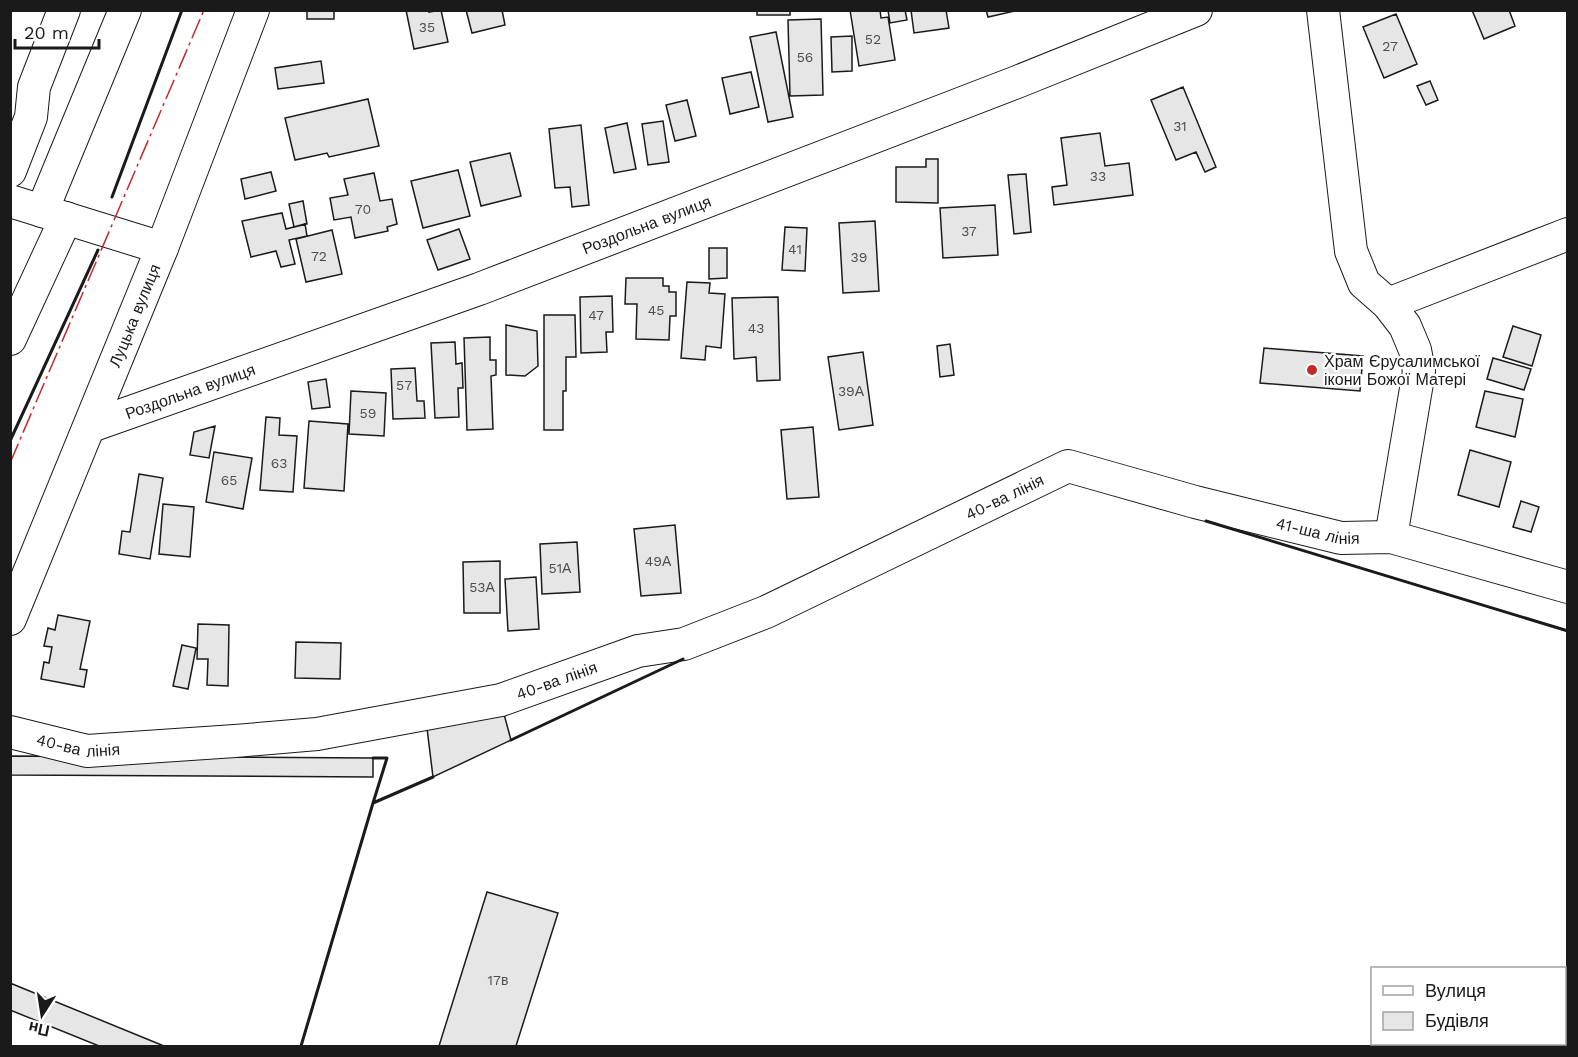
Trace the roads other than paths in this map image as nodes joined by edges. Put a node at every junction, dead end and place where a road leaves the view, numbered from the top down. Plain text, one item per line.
1 (64, 10) edge
2 (125, 10) edge
3 (253, 10) edge
4 (1196, 10) edge
5 (1323, 10) edge
6 (10, 171) edge
7 (10, 201) edge
8 (54, 215) junction
9 (1568, 234) edge
10 (162, 248) junction
11 (1388, 303) junction
12 (10, 339) edge
13 (91, 426) junction
14 (1068, 466) joint
15 (1391, 537) junction
16 (1568, 587) edge
17 (10, 619) edge
18 (10, 732) edge

1 - 6 street
2 - 8 street
3 - 10 street, Луцька вулиця
4 - 13 street, Роздольна вулиця
5 - 11 street
7 - 8 street
8 - 10 street
8 - 12 street
9 - 11 street
10 - 13 street, Луцька вулиця
11 - 15 street
13 - 17 street, Луцька вулиця
14 - 15 street, 41-ша лінія
14 - 18 street, 40-ва лінія
15 - 16 street, 41-ша лінія

